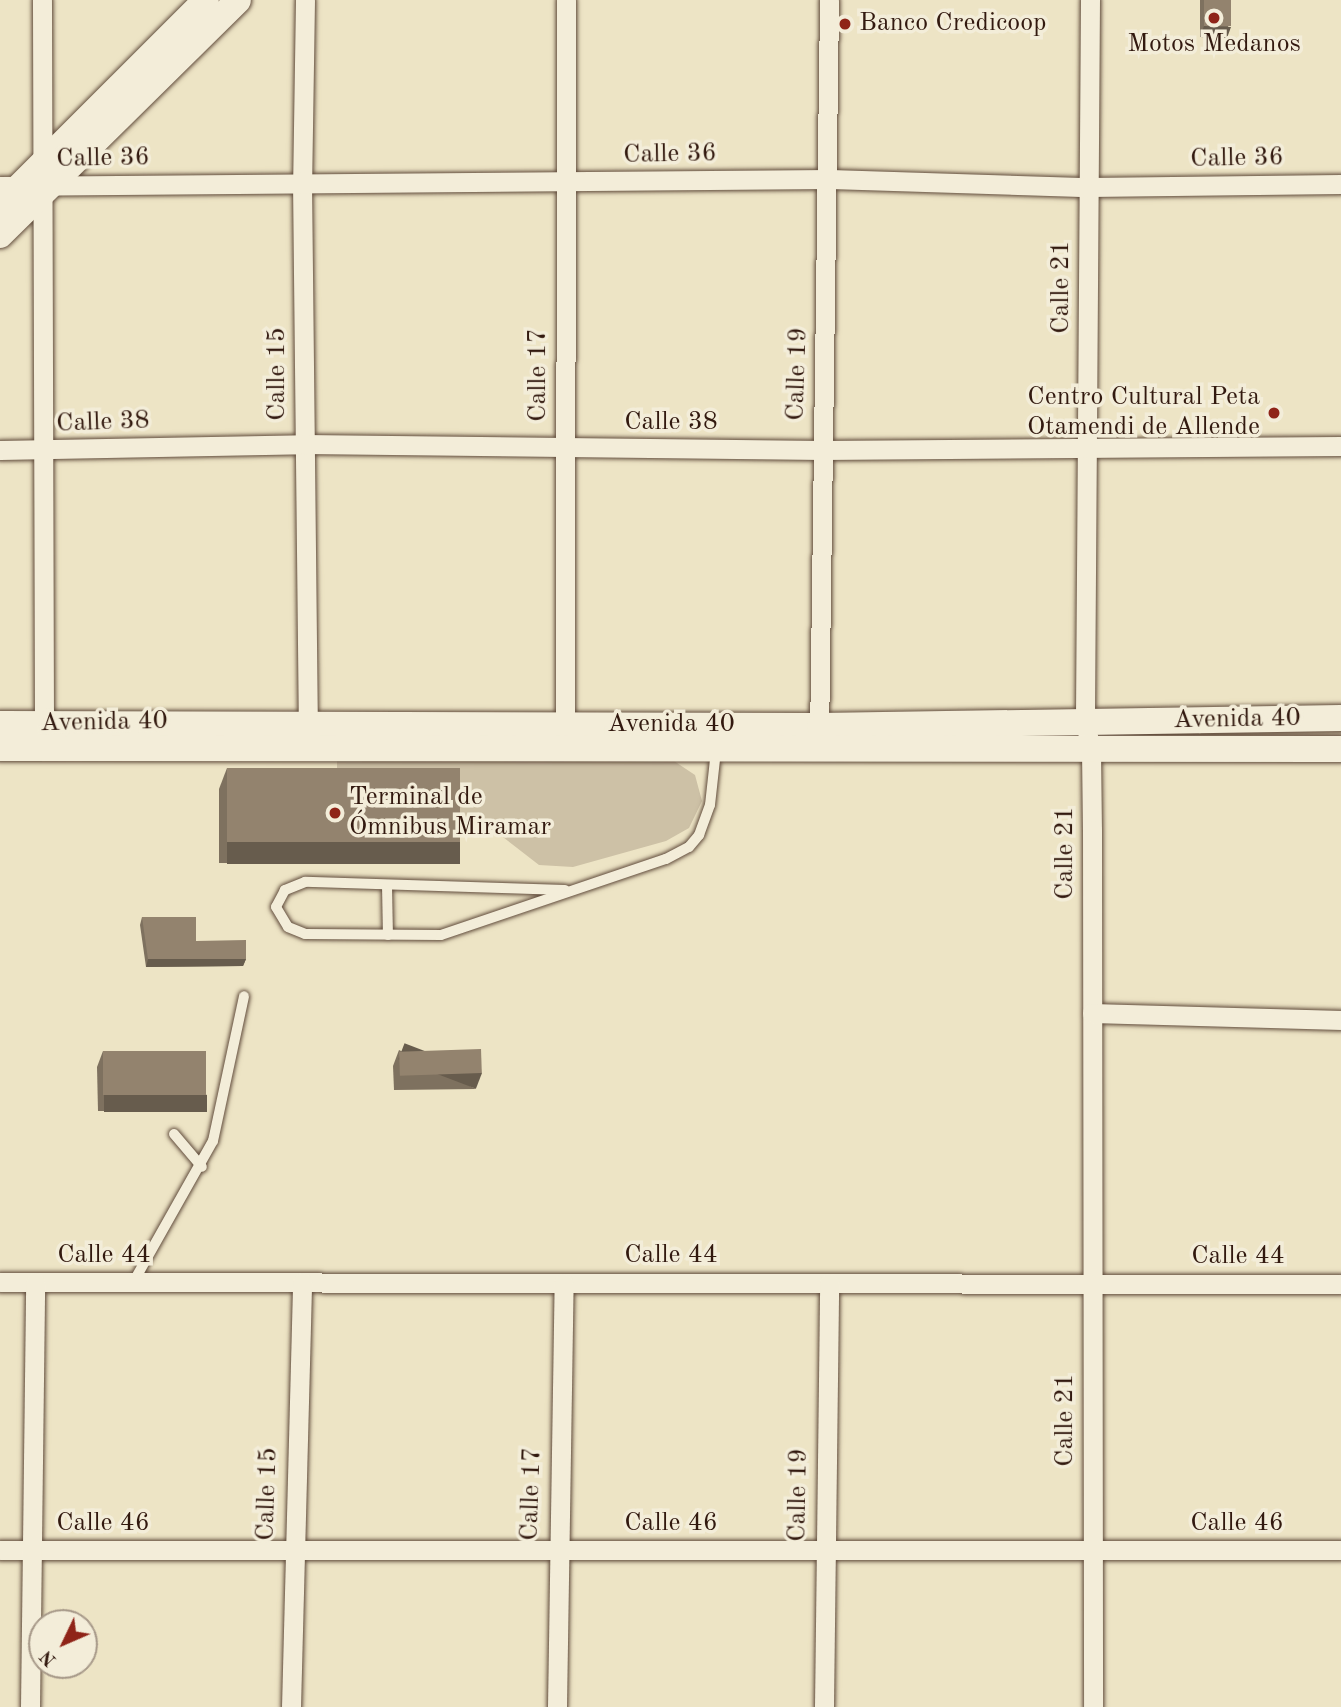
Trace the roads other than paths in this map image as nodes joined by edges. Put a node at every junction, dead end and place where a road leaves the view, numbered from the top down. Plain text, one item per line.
1 (42, 0) edge
2 (206, 0) edge
3 (238, 0) edge
4 (305, 0) edge
5 (566, 0) edge
6 (829, 0) edge
7 (1090, 0) edge
8 (830, 179) junction
9 (302, 181) junction
10 (566, 182) junction
11 (33, 184) edge
12 (1341, 184) edge
13 (1089, 187) junction
14 (0, 206) edge
15 (0, 235) edge
16 (304, 444) junction
17 (1087, 446) junction
18 (1341, 446) edge
19 (566, 449) junction
20 (0, 450) edge
21 (822, 450) junction
22 (43, 451) junction
23 (1341, 718) edge
24 (308, 721) junction
25 (1085, 722) junction
26 (0, 724) edge
27 (44, 724) junction
28 (565, 737) junction
29 (717, 738) junction
30 (819, 738) junction
31 (13, 748) edge
32 (308, 748) junction
33 (1341, 749) edge
34 (1091, 750) junction
35 (387, 885) junction
36 (565, 890) junction
37 (388, 935) junction
38 (244, 996) dead end
39 (1092, 1013) junction
40 (1341, 1020) edge
41 (174, 1134) dead end
42 (202, 1167) junction
43 (0, 1282) edge
44 (35, 1282) junction
45 (134, 1282) junction
46 (302, 1282) junction
47 (564, 1283) junction
48 (829, 1283) junction
49 (1093, 1283) junction
50 (1341, 1284) edge
51 (0, 1550) edge
52 (30, 1550) junction
53 (292, 1550) junction
54 (556, 1550) junction
55 (825, 1550) junction
56 (1092, 1550) junction
57 (1341, 1550) edge
58 (30, 1707) edge
59 (291, 1707) edge
60 (557, 1707) edge
61 (824, 1707) edge
62 (1093, 1707) edge

1 - 11 street
2 - 11 main road
3 - 11 main road
4 - 9 street, Calle 15
5 - 10 street, Calle 17
6 - 8 street, Calle 19
7 - 13 street, Calle 21
8 - 10 street, Calle 36
8 - 13 street, Calle 36
8 - 21 street, Calle 19
9 - 10 street, Calle 36
9 - 11 street, Calle 36
9 - 16 street, Calle 15
10 - 19 street, Calle 17
11 - 14 main road
11 - 15 main road
11 - 22 street
12 - 13 street, Calle 36
13 - 17 street, Calle 21
16 - 19 street, Calle 38
16 - 22 street, Calle 38
16 - 24 street, Calle 15
17 - 18 street, Calle 38
17 - 21 street, Calle 38
17 - 25 street, Calle 21
19 - 21 street, Calle 38
19 - 28 street, Calle 17
20 - 22 street, Calle 38
21 - 30 street, Calle 19
22 - 27 street
23 - 25 main road, Avenida 40
24 - 27 main road, Avenida 40
24 - 28 main road, Avenida 40
24 - 32 street, Calle 15
25 - 30 main road, Avenida 40
25 - 34 street, Calle 21
26 - 27 main road, Avenida 40
27 - 31 street
28 - 29 main road, Avenida 40
28 - 32 main road, Avenida 40
29 - 30 main road, Avenida 40
29 - 36 lane
30 - 34 main road, Avenida 40
31 - 32 main road, Avenida 40
33 - 34 main road, Avenida 40
34 - 39 street, Calle 21
35 - 36 lane
35 - 37 lane
35 - 37 lane
36 - 37 lane
38 - 42 lane
39 - 40 street
39 - 49 street, Calle 21
41 - 42 lane
42 - 45 lane
43 - 44 street, Calle 44
44 - 45 street, Calle 44
44 - 52 street
45 - 46 street, Calle 44
46 - 47 street, Calle 44
46 - 53 street, Calle 15
47 - 48 street, Calle 44
47 - 54 street, Calle 17
48 - 49 street, Calle 44
48 - 55 street, Calle 19
49 - 50 street, Calle 44
49 - 56 street, Calle 21
51 - 52 street, Calle 46
52 - 53 street, Calle 46
52 - 58 street
53 - 54 street, Calle 46
53 - 59 street, Calle 15
54 - 55 street, Calle 46
54 - 60 street, Calle 17
55 - 56 street, Calle 46
55 - 61 street, Calle 19
56 - 57 street, Calle 46
56 - 62 street, Calle 21

